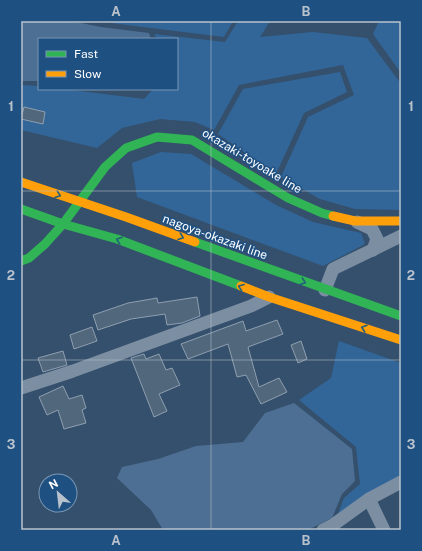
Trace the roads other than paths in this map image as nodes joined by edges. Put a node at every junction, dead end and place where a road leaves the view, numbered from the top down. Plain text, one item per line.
1 (21, 182) edge
2 (78, 202) junction
3 (21, 209) edge
4 (355, 221) junction
5 (401, 221) edge
6 (63, 224) junction
7 (401, 236) edge
8 (373, 250) junction
9 (21, 261) edge
10 (325, 290) junction
11 (269, 297) junction
12 (401, 316) edge
13 (401, 340) edge
14 (21, 388) edge
15 (401, 482) edge
16 (369, 499) junction
17 (323, 530) edge
18 (384, 530) edge

1 -> 2 main road, nagoya-okazaki line
2 - 4 main road, okazaki-toyoake line
2 - 6 main road, okazaki-toyoake line
2 -> 10 main road, nagoya-okazaki line
3 - 6 main road
4 - 5 main road, okazaki-toyoake line
4 - 8 street
6 - 9 main road, okazaki-toyoake line
11 -> 6 main road
7 - 8 street
8 - 10 street
10 - 12 main road, nagoya-okazaki line
13 -> 11 main road
11 - 14 street
15 - 16 street
16 - 17 street
16 - 18 street

